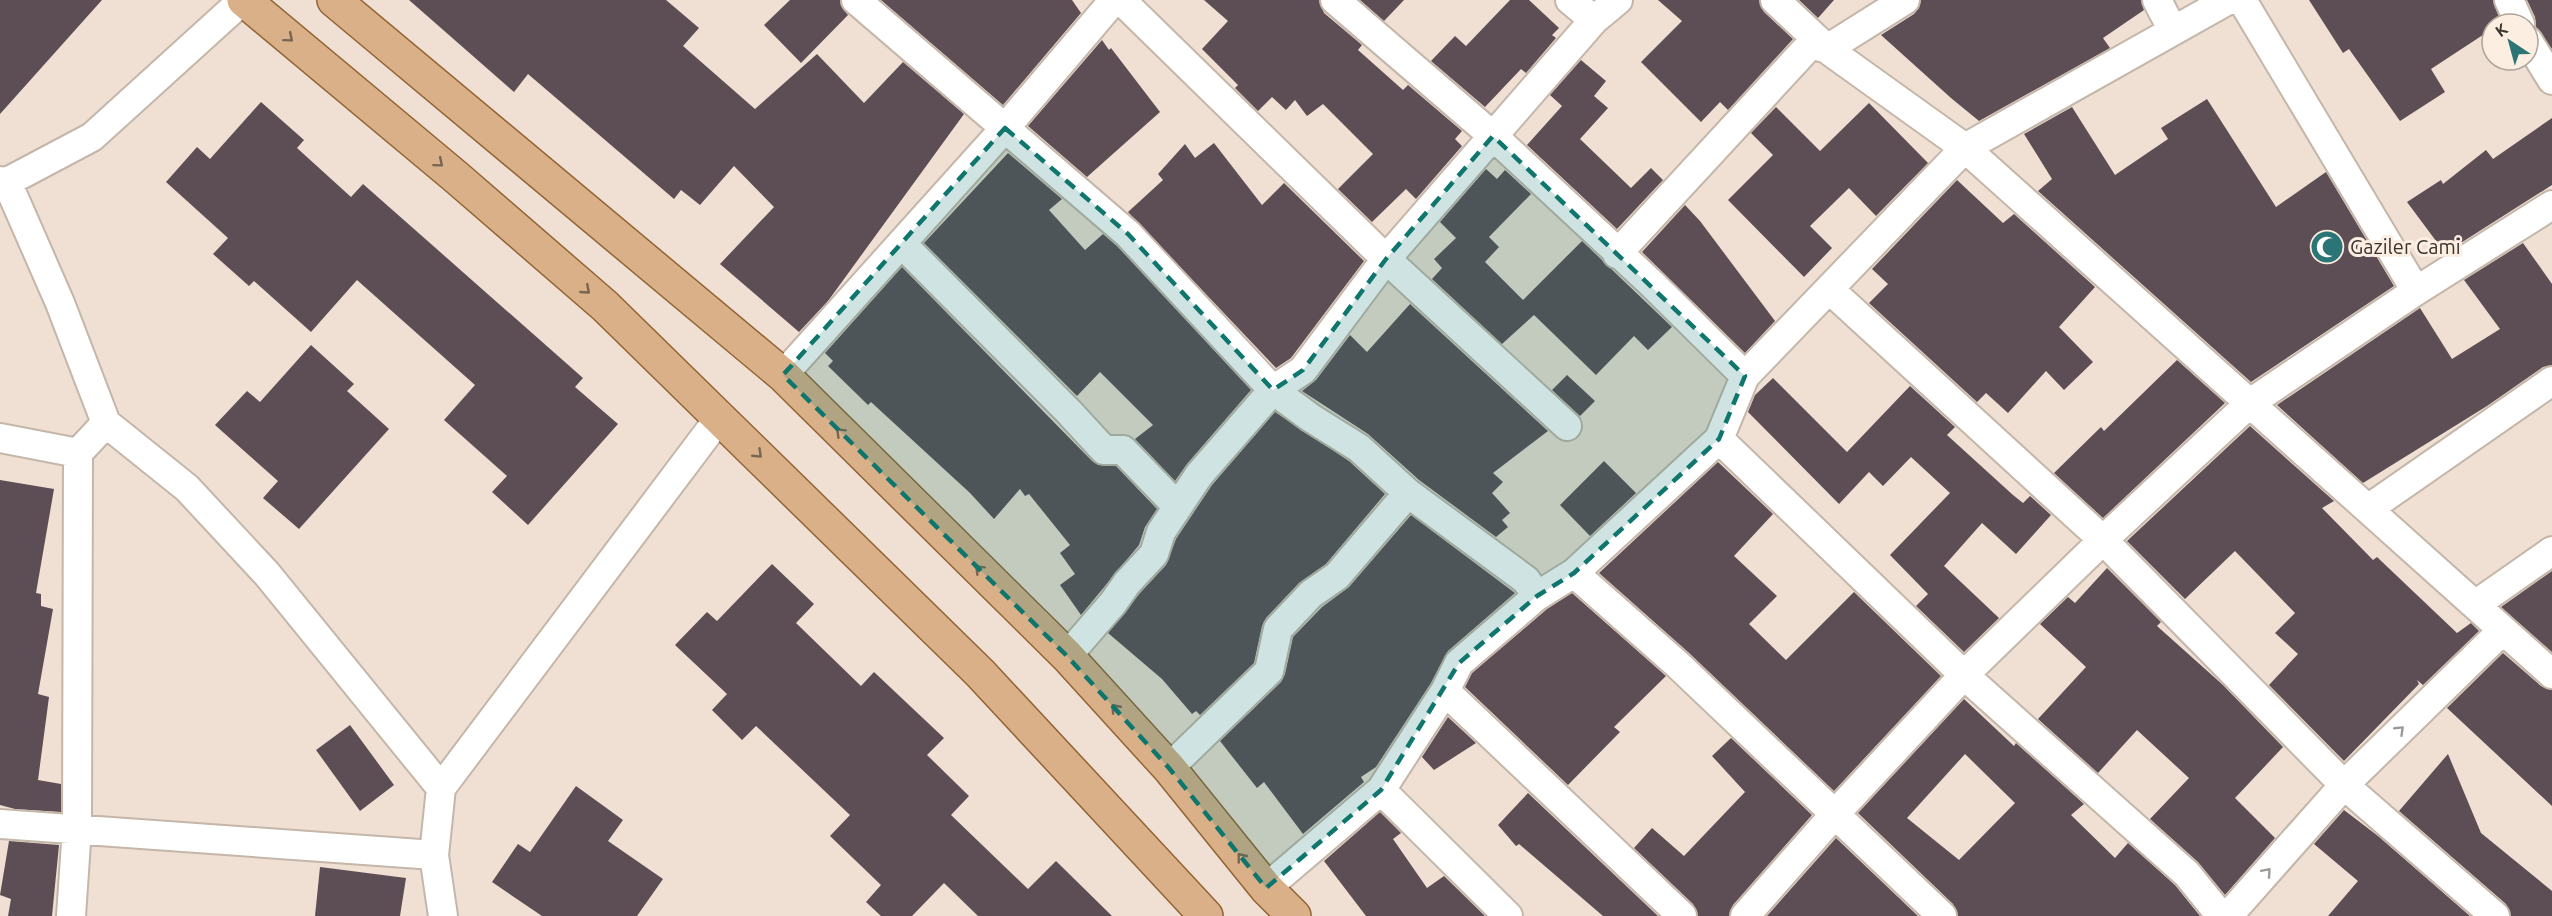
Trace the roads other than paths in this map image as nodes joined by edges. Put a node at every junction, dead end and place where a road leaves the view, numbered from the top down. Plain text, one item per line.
1 (244, 0) edge
2 (334, 0) edge
3 (856, 0) edge
4 (1114, 0) edge
5 (1121, 0) edge
6 (1335, 0) edge
7 (1570, 0) edge
8 (1618, 0) edge
9 (1775, 0) edge
10 (1905, 0) edge
11 (2157, 0) edge
12 (2229, 0) edge
13 (2242, 0) edge
14 (1594, 20) junction
15 (2173, 31) junction
16 (1827, 49) junction
17 (2540, 60) edge
18 (2552, 80) edge
19 (1005, 128) junction
20 (1493, 136) junction
21 (1965, 148) junction
22 (4, 181) edge
23 (2552, 205) edge
24 (902, 244) junction
25 (1617, 254) junction
26 (1386, 259) junction
27 (1830, 289) junction
28 (2416, 291) junction
29 (783, 375) junction
30 (1745, 376) junction
31 (2552, 381) edge
32 (1273, 390) junction
33 (2250, 403) junction
34 (720, 417) junction
35 (106, 423) junction
36 (1568, 426) dead end
37 (0, 438) edge
38 (1719, 439) junction
39 (78, 453) junction
40 (1408, 493) junction
41 (1177, 506) junction
42 (2368, 509) junction
43 (2103, 540) junction
44 (2552, 550) edge
45 (1574, 573) junction
46 (1537, 596) junction
47 (2475, 605) junction
48 (2503, 630) junction
49 (1067, 656) junction
50 (2552, 674) edge
51 (1964, 675) junction
52 (1445, 691) junction
53 (1169, 768) junction
54 (2344, 784) junction
55 (441, 788) junction
56 (1381, 790) junction
57 (1834, 814) junction
58 (0, 824) edge
59 (77, 828) junction
60 (434, 855) junction
61 (1266, 888) junction
62 (71, 916) edge
63 (443, 916) edge
64 (1206, 916) edge
65 (1294, 916) edge
66 (1508, 916) edge
67 (1682, 916) edge
68 (1745, 916) edge
69 (1942, 916) edge
70 (2221, 916) edge
71 (2228, 916) edge
72 (2495, 916) edge

1 - 22 street
1 -> 34 main road
2 - 29 main road
3 - 19 street
4 - 19 street
5 - 26 street
6 - 20 street
7 - 14 street
8 - 14 street
9 - 16 street
10 - 16 street
11 - 15 street
12 - 15 street
13 - 28 street
14 - 20 street
15 - 21 street
16 - 21 street
16 - 25 street
17 - 18 street
19 - 24 street
19 - 32 street
20 - 25 street
20 - 26 street
21 - 27 street
21 - 33 street
22 - 35 street
23 - 28 street
24 - 29 street
24 - 41 street
25 - 30 street
26 - 32 street
26 - 36 street
27 - 30 street
27 - 43 street
28 - 33 street
49 -> 29 main road
30 - 38 street
31 - 42 street
32 - 40 street
32 - 41 street
33 - 42 street
33 - 43 street
34 - 55 street
34 -> 64 main road
35 - 39 street
35 - 55 street
37 - 39 street
38 - 45 street
38 - 51 street
39 - 59 street
40 - 46 street
40 - 53 street
41 - 49 street
42 - 47 street
43 - 51 street
43 - 54 street
44 - 47 street
45 - 46 street
45 - 57 street
46 - 52 street
47 - 48 street
48 - 50 street
54 -> 48 street
53 -> 49 main road
51 - 57 street
51 - 70 street
52 - 56 street
52 - 67 street
61 -> 53 main road
71 -> 54 street
54 - 72 street
55 - 60 street
56 - 61 street
56 - 66 street
57 - 68 street
57 - 69 street
58 - 59 street
59 - 60 street
59 - 62 street
60 - 63 street
61 - 65 main road

